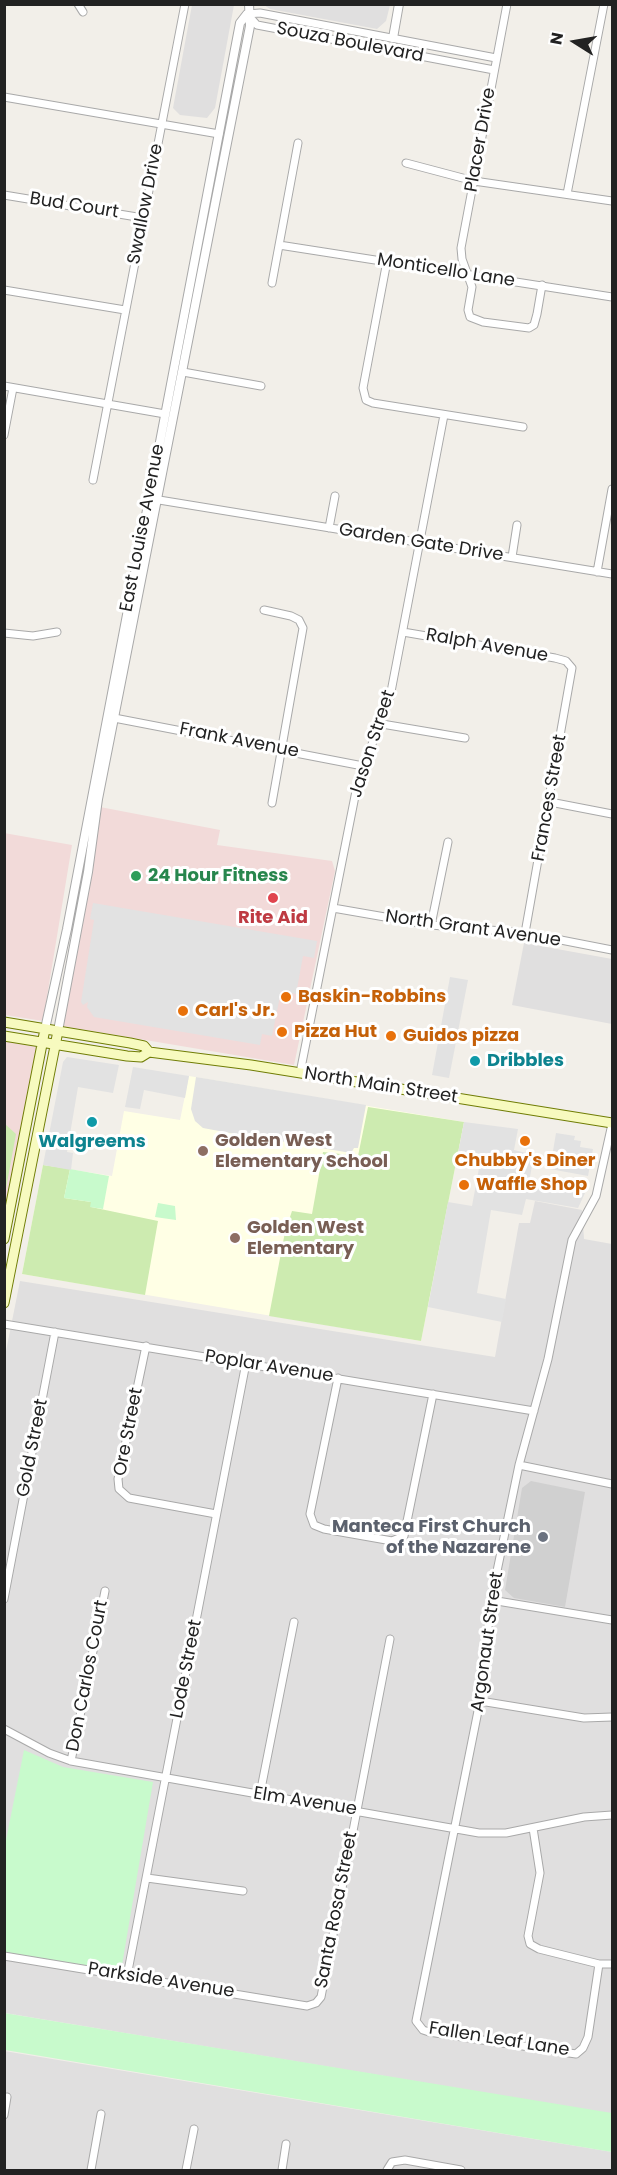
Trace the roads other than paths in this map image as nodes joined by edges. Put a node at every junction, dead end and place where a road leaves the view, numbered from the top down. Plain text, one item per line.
1 (78, 4) edge
2 (185, 4) edge
3 (399, 4) edge
4 (507, 4) edge
5 (604, 4) edge
6 (248, 9) edge
7 (83, 12) dead end
8 (393, 38) junction
9 (496, 58) junction
10 (494, 70) junction
11 (4, 97) edge
12 (162, 124) junction
13 (219, 134) junction
14 (298, 142) dead end
15 (406, 163) dead end
16 (474, 181) junction
17 (567, 194) junction
18 (4, 195) edge
19 (612, 201) edge
20 (143, 218) junction
21 (279, 245) junction
22 (387, 261) junction
23 (468, 276) junction
24 (272, 283) dead end
25 (542, 285) junction
26 (4, 290) edge
27 (612, 297) edge
28 (125, 310) junction
29 (183, 372) junction
30 (4, 386) edge
31 (261, 386) dead end
32 (13, 388) junction
33 (107, 404) junction
34 (165, 414) junction
35 (444, 415) junction
36 (523, 427) dead end
37 (4, 435) edge
38 (93, 480) dead end
39 (612, 489) edge
40 (335, 496) dead end
41 (149, 498) junction
42 (158, 500) junction
43 (517, 525) dead end
44 (329, 528) junction
45 (420, 543) junction
46 (513, 557) junction
47 (597, 572) junction
48 (612, 574) edge
49 (264, 610) dead end
50 (57, 632) dead end
51 (403, 632) junction
52 (4, 633) edge
53 (569, 664) joint
54 (110, 717) junction
55 (382, 724) junction
56 (465, 738) dead end
57 (283, 749) junction
58 (363, 766) junction
59 (550, 802) junction
60 (272, 803) dead end
61 (612, 814) edge
62 (448, 842) dead end
63 (333, 908) junction
64 (431, 925) junction
65 (525, 933) junction
66 (612, 950) edge
67 (4, 1022) edge
68 (45, 1029) junction
69 (58, 1030) junction
70 (4, 1036) edge
71 (42, 1044) junction
72 (55, 1046) junction
73 (149, 1052) junction
74 (300, 1073) junction
75 (612, 1124) edge
76 (4, 1239) edge
77 (4, 1303) edge
78 (4, 1324) edge
79 (55, 1332) junction
80 (146, 1346) junction
81 (246, 1363) junction
82 (338, 1378) junction
83 (433, 1394) junction
84 (534, 1411) junction
85 (519, 1465) junction
86 (612, 1484) edge
87 (216, 1514) junction
88 (105, 1591) dead end
89 (4, 1599) edge
90 (491, 1600) junction
91 (612, 1620) edge
92 (294, 1622) dead end
93 (390, 1639) dead end
94 (480, 1701) junction
95 (612, 1717) edge
96 (4, 1730) edge
97 (71, 1761) junction
98 (166, 1779) junction
99 (260, 1794) junction
100 (356, 1810) junction
101 (612, 1815) edge
102 (453, 1828) junction
103 (533, 1828) junction
104 (147, 1878) junction
105 (243, 1891) dead end
106 (4, 1956) edge
107 (599, 1964) junction
108 (612, 1964) edge
109 (127, 1976) junction
110 (316, 2003) joint
111 (418, 2025) joint
112 (8, 2097) dead end
113 (101, 2114) dead end
114 (4, 2115) edge
115 (194, 2129) dead end
116 (286, 2144) dead end
117 (92, 2170) edge
118 (186, 2170) edge
119 (282, 2170) edge
120 (387, 2170) edge
121 (461, 2170) edge

1 - 7 street
2 - 12 street, Swallow Drive
3 - 8 street
4 - 9 street, Placer Drive
5 - 17 street
6 - 8 street, Souza Boulevard
6 - 10 street, Souza Boulevard
6 - 13 street, East Louise Avenue
6 - 29 street, East Louise Avenue
8 - 9 street, Souza Boulevard
9 - 10 street, Placer Drive
10 - 16 street, Placer Drive
11 - 12 street
12 - 13 street
12 - 20 street, Swallow Drive
13 - 34 street, East Louise Avenue
14 - 21 street
15 - 16 street
16 - 17 street
16 - 23 street, Placer Drive
17 - 19 street
18 - 20 street, Bud Court
20 - 28 street, Swallow Drive
21 - 22 street, Monticello Lane
21 - 24 street
22 - 23 street, Monticello Lane
22 - 35 street
23 - 25 street, Monticello Lane
23 - 25 street, Placer Drive
25 - 27 street, Monticello Lane
26 - 28 street
28 - 33 street, Swallow Drive
29 - 31 street
29 - 42 street, East Louise Avenue
30 - 32 street
32 - 33 street
32 - 37 street
33 - 34 street
33 - 38 street, Swallow Drive
34 - 41 street, East Louise Avenue
35 - 36 street
35 - 45 street, Jason Street
39 - 47 street
40 - 44 street, Garden Gate Drive
41 - 42 street, Garden Gate Drive
41 - 54 street, East Louise Avenue
42 - 44 street, Garden Gate Drive
42 - 54 street, East Louise Avenue
43 - 46 street, Garden Gate Drive
44 - 45 street, Garden Gate Drive
45 - 46 street, Garden Gate Drive
45 - 51 street, Jason Street
46 - 47 street, Garden Gate Drive
47 - 48 street, Garden Gate Drive
49 - 57 street
50 - 52 street
51 - 53 street, Ralph Avenue
51 - 55 street, Jason Street
53 - 59 street, Frances Street
54 - 57 street, Frank Avenue
54 - 68 street, East Louise Avenue
54 - 69 street, East Louise Avenue
55 - 56 street
55 - 58 street, Jason Street
57 - 58 street, Frank Avenue
57 - 60 street
58 - 63 street, Jason Street
59 - 61 street
59 - 65 street, Frances Street
62 - 64 street
63 - 64 street, North Grant Avenue
63 - 74 street, Jason Street
64 - 65 street, North Grant Avenue
65 - 66 street, North Grant Avenue
67 - 68 main road, North Main Street
68 - 69 main road, North Main Street
68 - 71 main road, East Louise Avenue
69 - 72 main road
69 - 73 main road, North Main Street
70 - 71 main road, North Main Street
71 - 72 main road, North Main Street
71 - 76 main road, East Louise Avenue
72 - 73 main road, North Main Street
72 - 77 main road
73 - 74 main road, North Main Street
74 - 75 main road, North Main Street
75 - 84 street, Argonaut Street
78 - 79 street, Poplar Avenue
79 - 80 street, Poplar Avenue
79 - 89 street, Gold Street
80 - 81 street, Poplar Avenue
80 - 87 street, Ore Street
81 - 82 street, Poplar Avenue
81 - 87 street, Lode Street
82 - 83 street, Poplar Avenue
82 - 83 street
83 - 84 street, Poplar Avenue
84 - 85 street, Argonaut Street
85 - 86 street
85 - 90 street, Argonaut Street
87 - 98 street, Lode Street
88 - 97 street, Don Carlos Court
90 - 91 street
90 - 94 street, Argonaut Street
92 - 99 street
93 - 100 street, Santa Rosa Street
94 - 95 street
94 - 102 street, Argonaut Street
96 - 97 street, Elm Avenue
97 - 98 street, Elm Avenue
98 - 99 street, Elm Avenue
98 - 104 street, Lode Street
99 - 100 street, Elm Avenue
100 - 102 street, Elm Avenue
100 - 110 street, Santa Rosa Street
101 - 103 street, Elm Avenue
102 - 103 street, Elm Avenue
102 - 111 street, Argonaut Street
103 - 107 street
104 - 105 street
104 - 109 street, Lode Street
106 - 109 street, Parkside Avenue
107 - 108 street
107 - 111 street, Fallen Leaf Lane
109 - 110 street, Parkside Avenue
112 - 114 street
113 - 117 street
115 - 118 street
116 - 119 street
120 - 121 street

